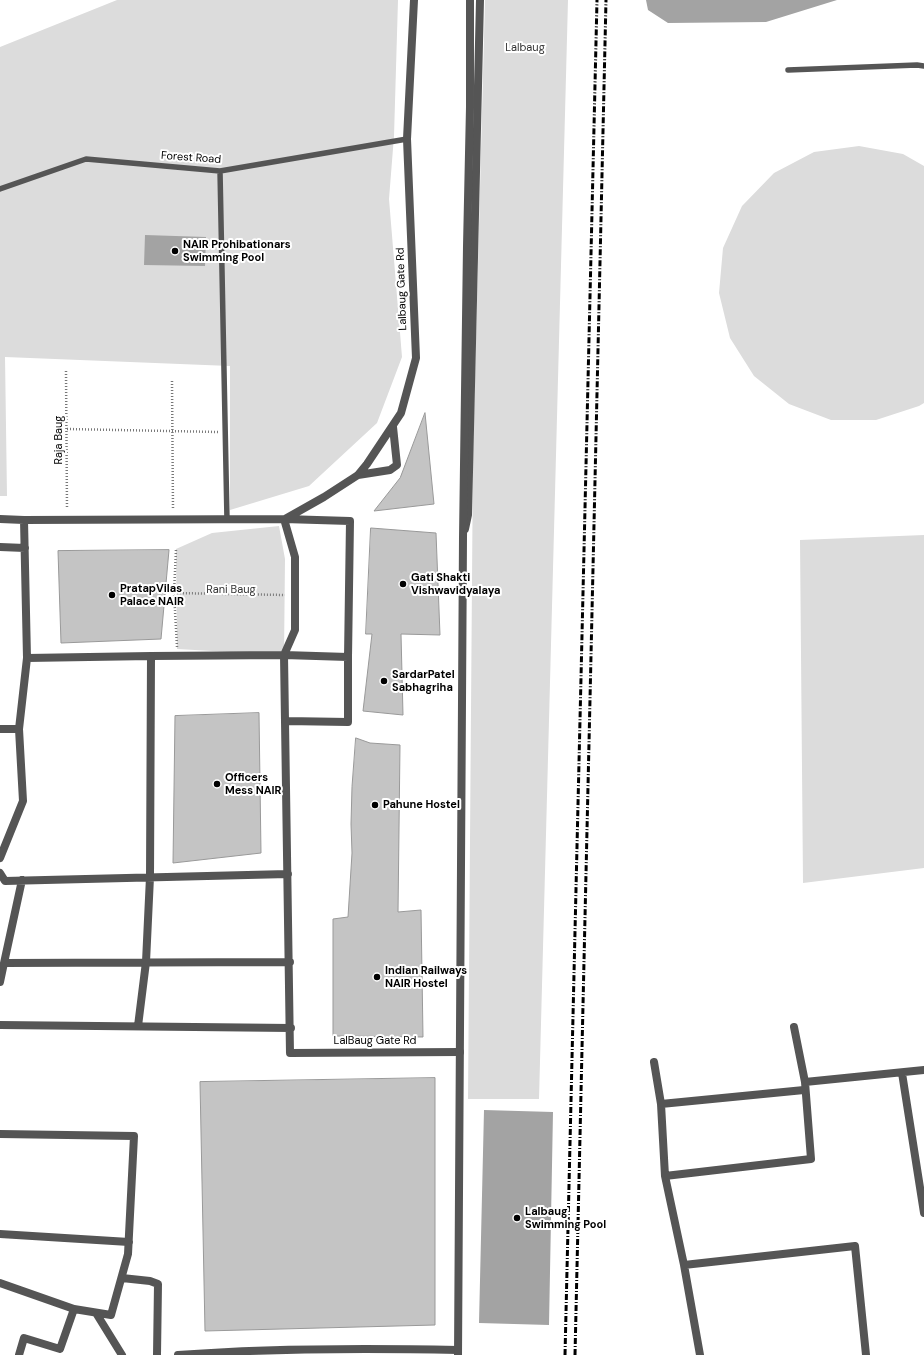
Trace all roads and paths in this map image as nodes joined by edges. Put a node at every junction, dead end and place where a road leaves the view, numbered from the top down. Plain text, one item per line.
1 (414, 0) edge
2 (470, 0) edge
3 (480, 0) edge
4 (924, 66) edge
5 (788, 70) dead end
6 (407, 139) junction
7 (220, 172) junction
8 (0, 189) edge
9 (66, 371) dead end
10 (172, 381) dead end
11 (393, 427) junction
12 (67, 429) junction
13 (172, 432) junction
14 (226, 432) junction
15 (358, 475) junction
16 (66, 509) dead end
17 (173, 513) dead end
18 (0, 519) edge
19 (284, 519) junction
20 (24, 520) junction
21 (227, 520) junction
22 (463, 537) junction
23 (0, 548) edge
24 (25, 548) junction
25 (176, 549) dead end
26 (174, 593) junction
27 (295, 596) junction
28 (177, 655) junction
29 (284, 655) junction
30 (151, 656) junction
31 (348, 657) junction
32 (27, 658) junction
33 (286, 721) junction
34 (0, 729) edge
35 (19, 729) junction
36 (0, 858) edge
37 (288, 874) junction
38 (150, 877) junction
39 (2, 878) edge
40 (22, 880) junction
41 (3, 949) edge
42 (146, 962) junction
43 (290, 962) junction
44 (4, 963) junction
45 (0, 982) edge
46 (0, 1025) edge
47 (138, 1026) junction
48 (794, 1027) dead end
49 (291, 1028) junction
50 (460, 1052) junction
51 (654, 1062) dead end
52 (924, 1070) edge
53 (902, 1073) junction
54 (804, 1086) junction
55 (661, 1104) junction
56 (0, 1134) edge
57 (665, 1176) junction
58 (924, 1213) edge
59 (0, 1234) edge
60 (129, 1242) junction
61 (684, 1265) junction
62 (122, 1278) junction
63 (0, 1282) edge
64 (74, 1309) junction
65 (96, 1313) junction
66 (316, 1352) edge
67 (458, 1352) edge
68 (19, 1355) edge
69 (122, 1355) edge
70 (157, 1355) edge
71 (178, 1355) edge
72 (700, 1355) edge
73 (866, 1355) edge

1 - 6 street, Lalbaug Gate Rd
2 - 22 street
3 - 22 street
4 - 5 lane
6 - 7 lane, Forest Road
6 - 11 street, Lalbaug Gate Rd
7 - 8 lane, Forest Road
7 - 14 lane
9 - 12 path, Raja Baug
10 - 13 path
11 - 15 street, Lalbaug Gate Rd
11 - 15 street
12 - 13 path
12 - 16 path, Raja Baug
13 - 14 path
13 - 17 path
14 - 21 lane
15 - 19 street, Lalbaug Gate Rd
18 - 20 street
19 - 21 street
19 - 27 street
19 - 31 street
20 - 21 street
20 - 24 street
22 - 50 street
23 - 24 street
24 - 32 street
25 - 26 path
26 - 27 path
26 - 28 path
27 - 29 street
28 - 29 street
28 - 30 street
29 - 31 street
29 - 33 street
30 - 32 street
30 - 38 street
31 - 33 street
32 - 35 street
33 - 37 street
34 - 35 street
35 - 36 street
37 - 38 street
37 - 43 street
38 - 40 street
38 - 42 street
39 - 40 street
40 - 41 street
41 - 44 street
42 - 43 street
42 - 44 street
42 - 47 street
43 - 49 street
44 - 45 street
46 - 47 street
47 - 49 street
48 - 54 street
49 - 50 street, LalBaug Gate Rd
50 - 67 street
51 - 55 street
52 - 53 street
53 - 54 street
53 - 58 street
54 - 55 street
54 - 57 street
55 - 57 street
56 - 60 street
57 - 61 street
59 - 60 street
60 - 62 street
61 - 72 street
61 - 73 street
62 - 65 street
62 - 70 street
63 - 64 street
64 - 65 street
64 - 68 street
65 - 69 street
66 - 67 street
66 - 71 street

